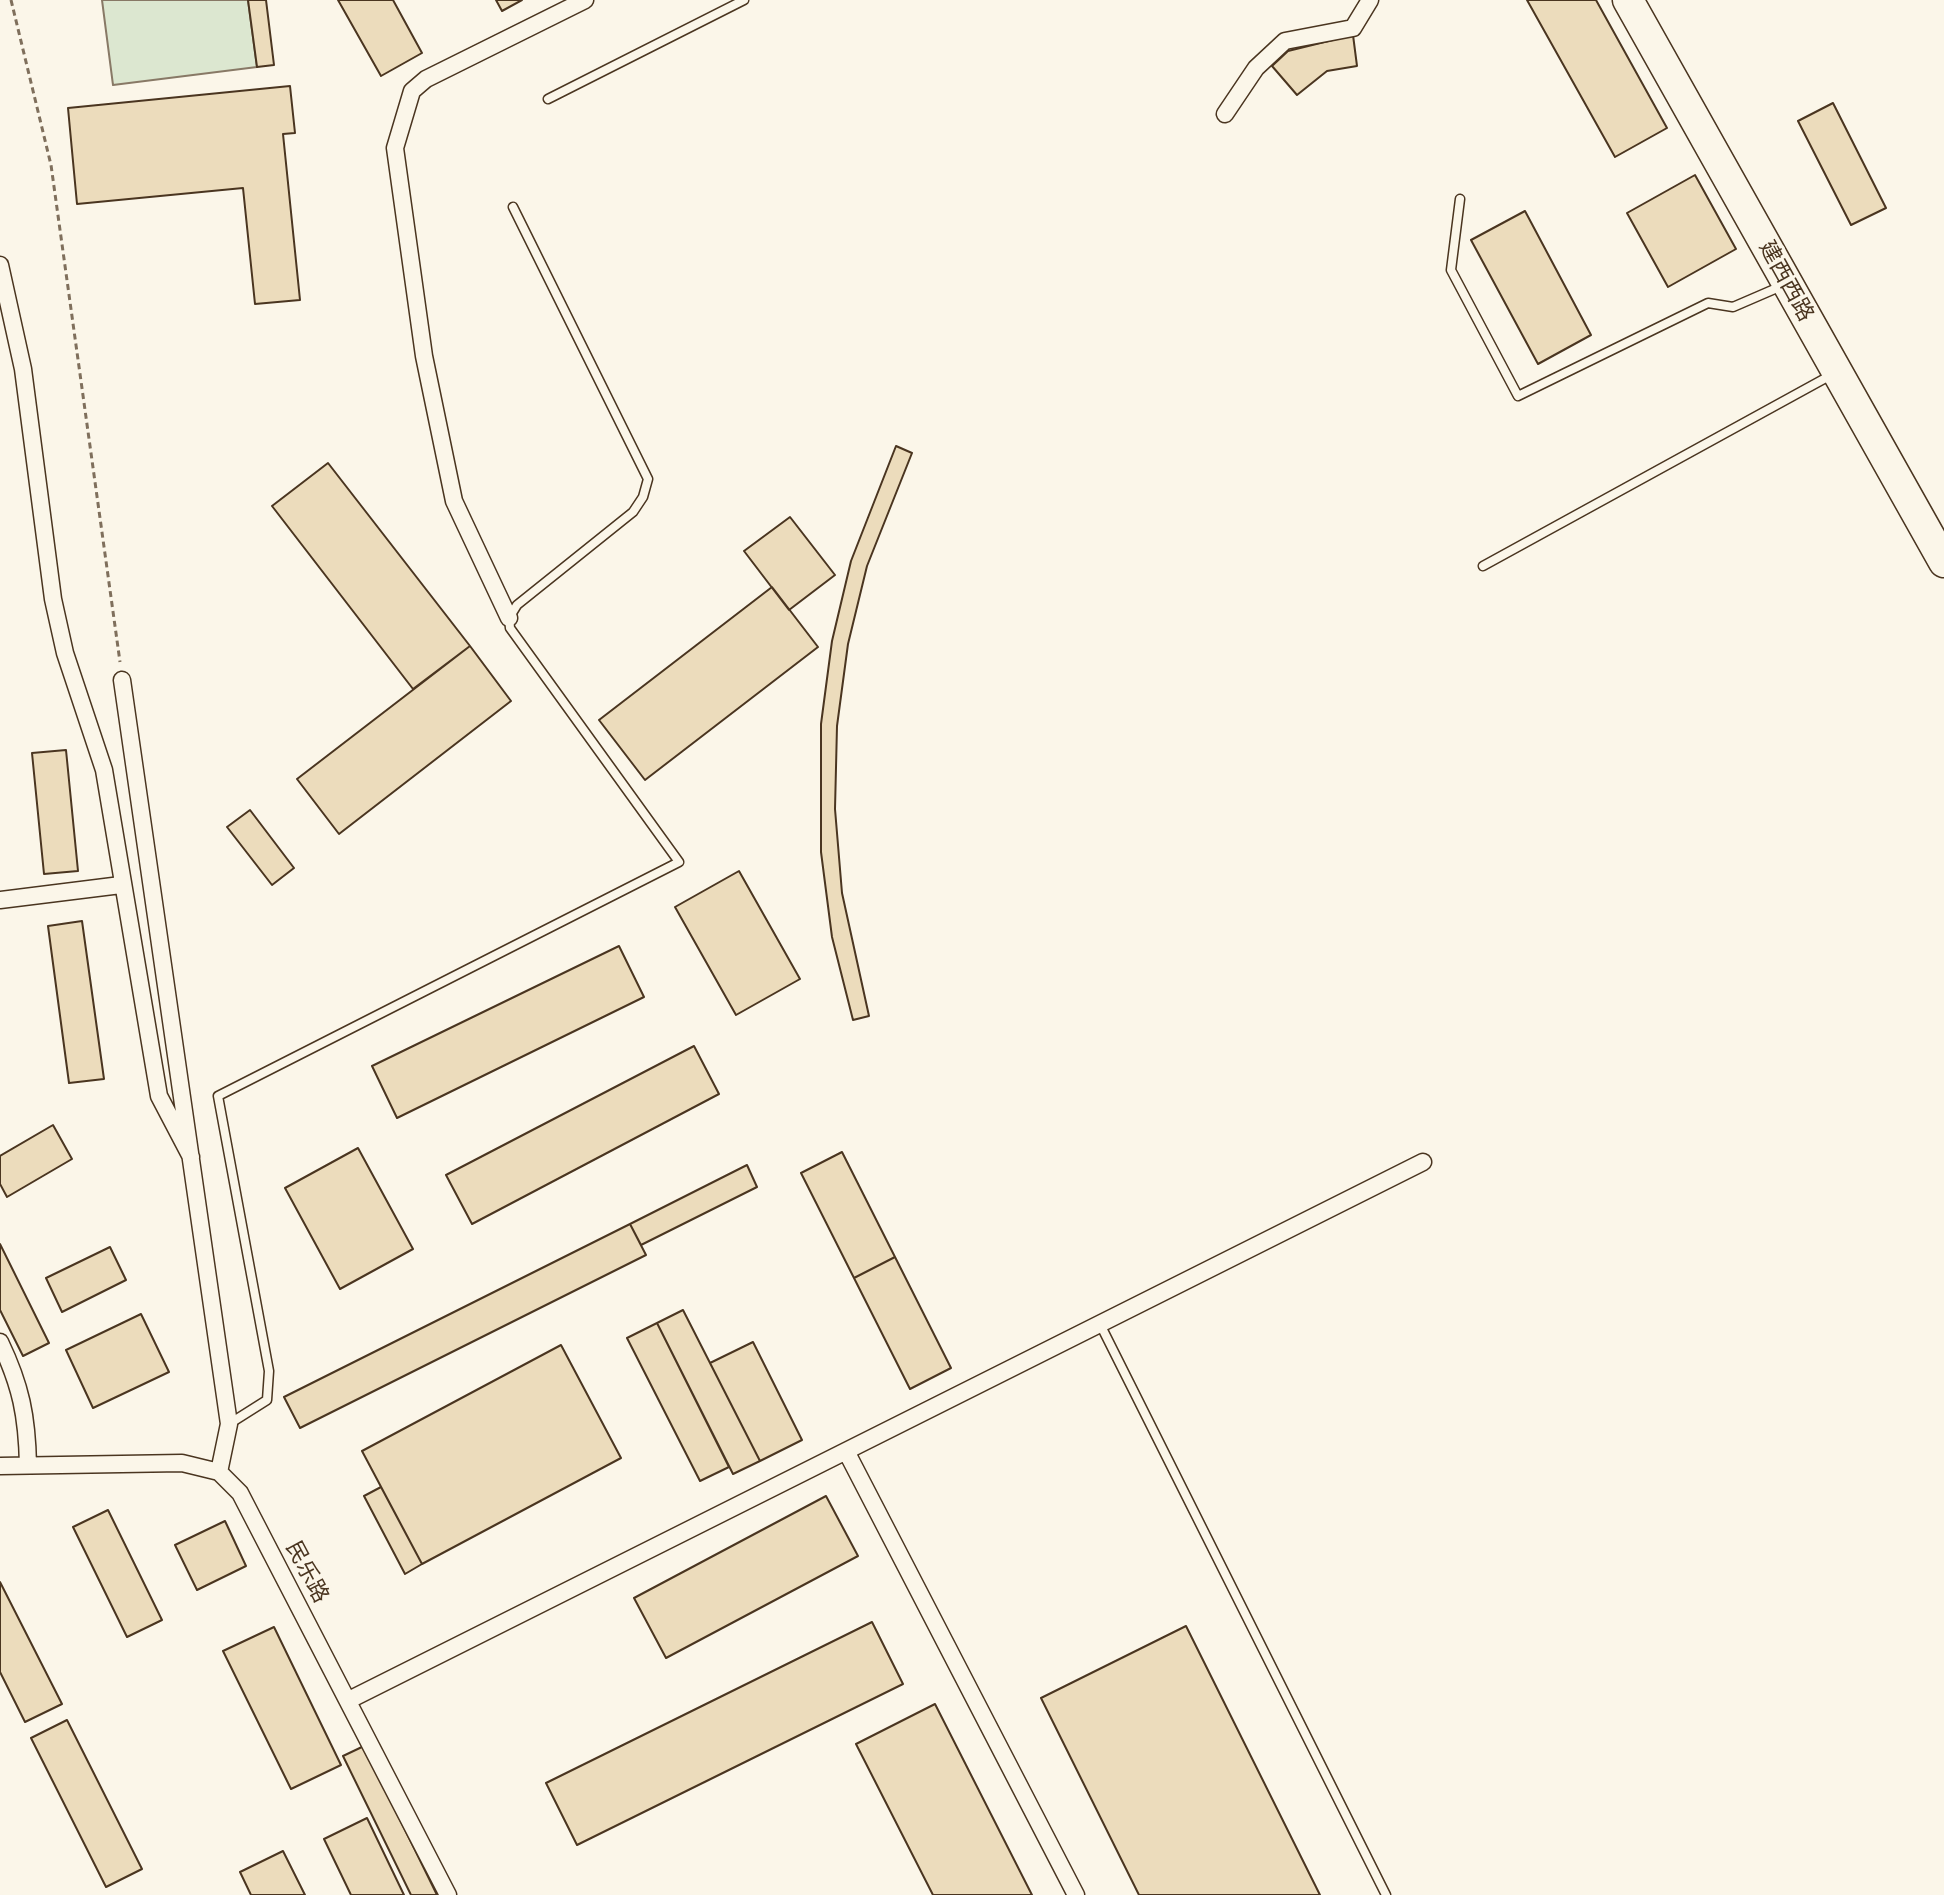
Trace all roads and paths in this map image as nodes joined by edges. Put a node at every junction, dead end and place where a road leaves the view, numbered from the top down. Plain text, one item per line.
1 (11, 0) edge
2 (585, 0) edge
3 (744, 0) edge
4 (1370, 0) edge
5 (1628, 0) edge
6 (548, 99) dead end
7 (1225, 114) dead end
8 (1460, 199) dead end
9 (513, 207) dead end
10 (0, 265) edge
11 (1788, 283) junction
12 (1837, 372) junction
13 (1944, 562) edge
14 (1483, 566) dead end
15 (509, 618) junction
16 (122, 680) joint
17 (121, 885) junction
18 (0, 900) edge
19 (191, 1157) junction
20 (1423, 1162) dead end
21 (1100, 1324) junction
22 (0, 1342) edge
23 (229, 1424) junction
24 (846, 1451) junction
25 (28, 1465) junction
26 (0, 1466) edge
27 (219, 1472) junction
28 (349, 1700) junction
29 (448, 1895) edge
30 (1076, 1895) edge
31 (1386, 1895) edge

1 - 16 path
2 - 15 street
3 - 6 lane
4 - 7 street
5 - 11 highway, 建西西路
8 - 11 lane
9 - 15 lane
10 - 17 street
11 - 12 highway, 建西西路
12 - 13 highway, 建西西路
12 - 14 lane
15 - 23 lane
16 - 19 street
17 - 18 street
17 - 19 street
19 - 23 street
20 - 21 street
21 - 24 street
21 - 31 lane
22 - 25 street
23 - 27 street
24 - 28 street
24 - 30 street
25 - 26 street
25 - 27 street
27 - 28 street, 民乐路
28 - 29 street, 民乐路

